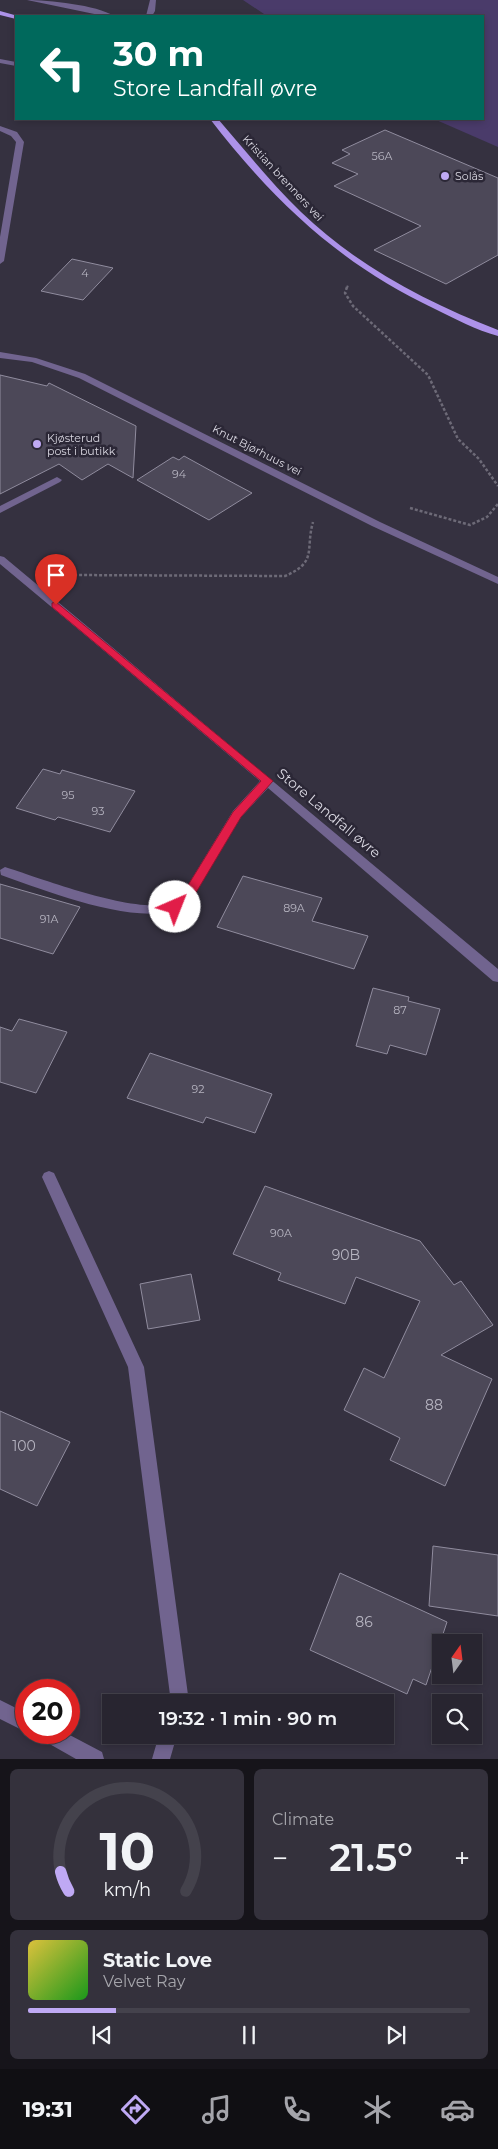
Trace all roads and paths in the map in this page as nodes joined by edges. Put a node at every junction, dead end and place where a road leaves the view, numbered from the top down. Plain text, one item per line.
1 (30, 0) edge
2 (153, 0) edge
3 (0, 13) edge
4 (107, 15) edge
5 (150, 15) edge
6 (15, 17) edge
7 (0, 61) edge
8 (15, 64) edge
9 (215, 120) edge
10 (0, 128) edge
11 (0, 261) edge
12 (356, 261) junction
13 (498, 333) edge
14 (0, 355) edge
15 (57, 480) dead end
16 (498, 486) edge
17 (334, 503) junction
18 (498, 504) edge
19 (408, 508) dead end
20 (0, 510) edge
21 (0, 558) edge
22 (51, 569) dead end
23 (498, 581) edge
24 (267, 781) junction
25 (5, 872) dead end
26 (498, 977) edge
27 (49, 1177) dead end
28 (179, 1694) edge
29 (0, 1709) edge
30 (15, 1717) edge
31 (67, 1744) edge
32 (165, 1744) edge
33 (95, 1759) edge
34 (161, 1759) edge

1 - 4 street
2 - 5 street
3 - 6 main road
7 - 8 street
9 - 12 main road, Kristian brenners vei
10 - 11 street
12 - 13 main road, Kristian brenners vei
12 - 16 path
14 - 17 street, Knut Bjørhuus vei
15 - 20 street
17 - 22 path
17 - 23 street, Knut Bjørhuus vei
18 - 19 path
21 - 24 street, Store Landfall øvre
24 - 25 street
24 - 26 street, Store Landfall øvre
27 - 28 street
29 - 30 street
31 - 33 street
32 - 34 street

